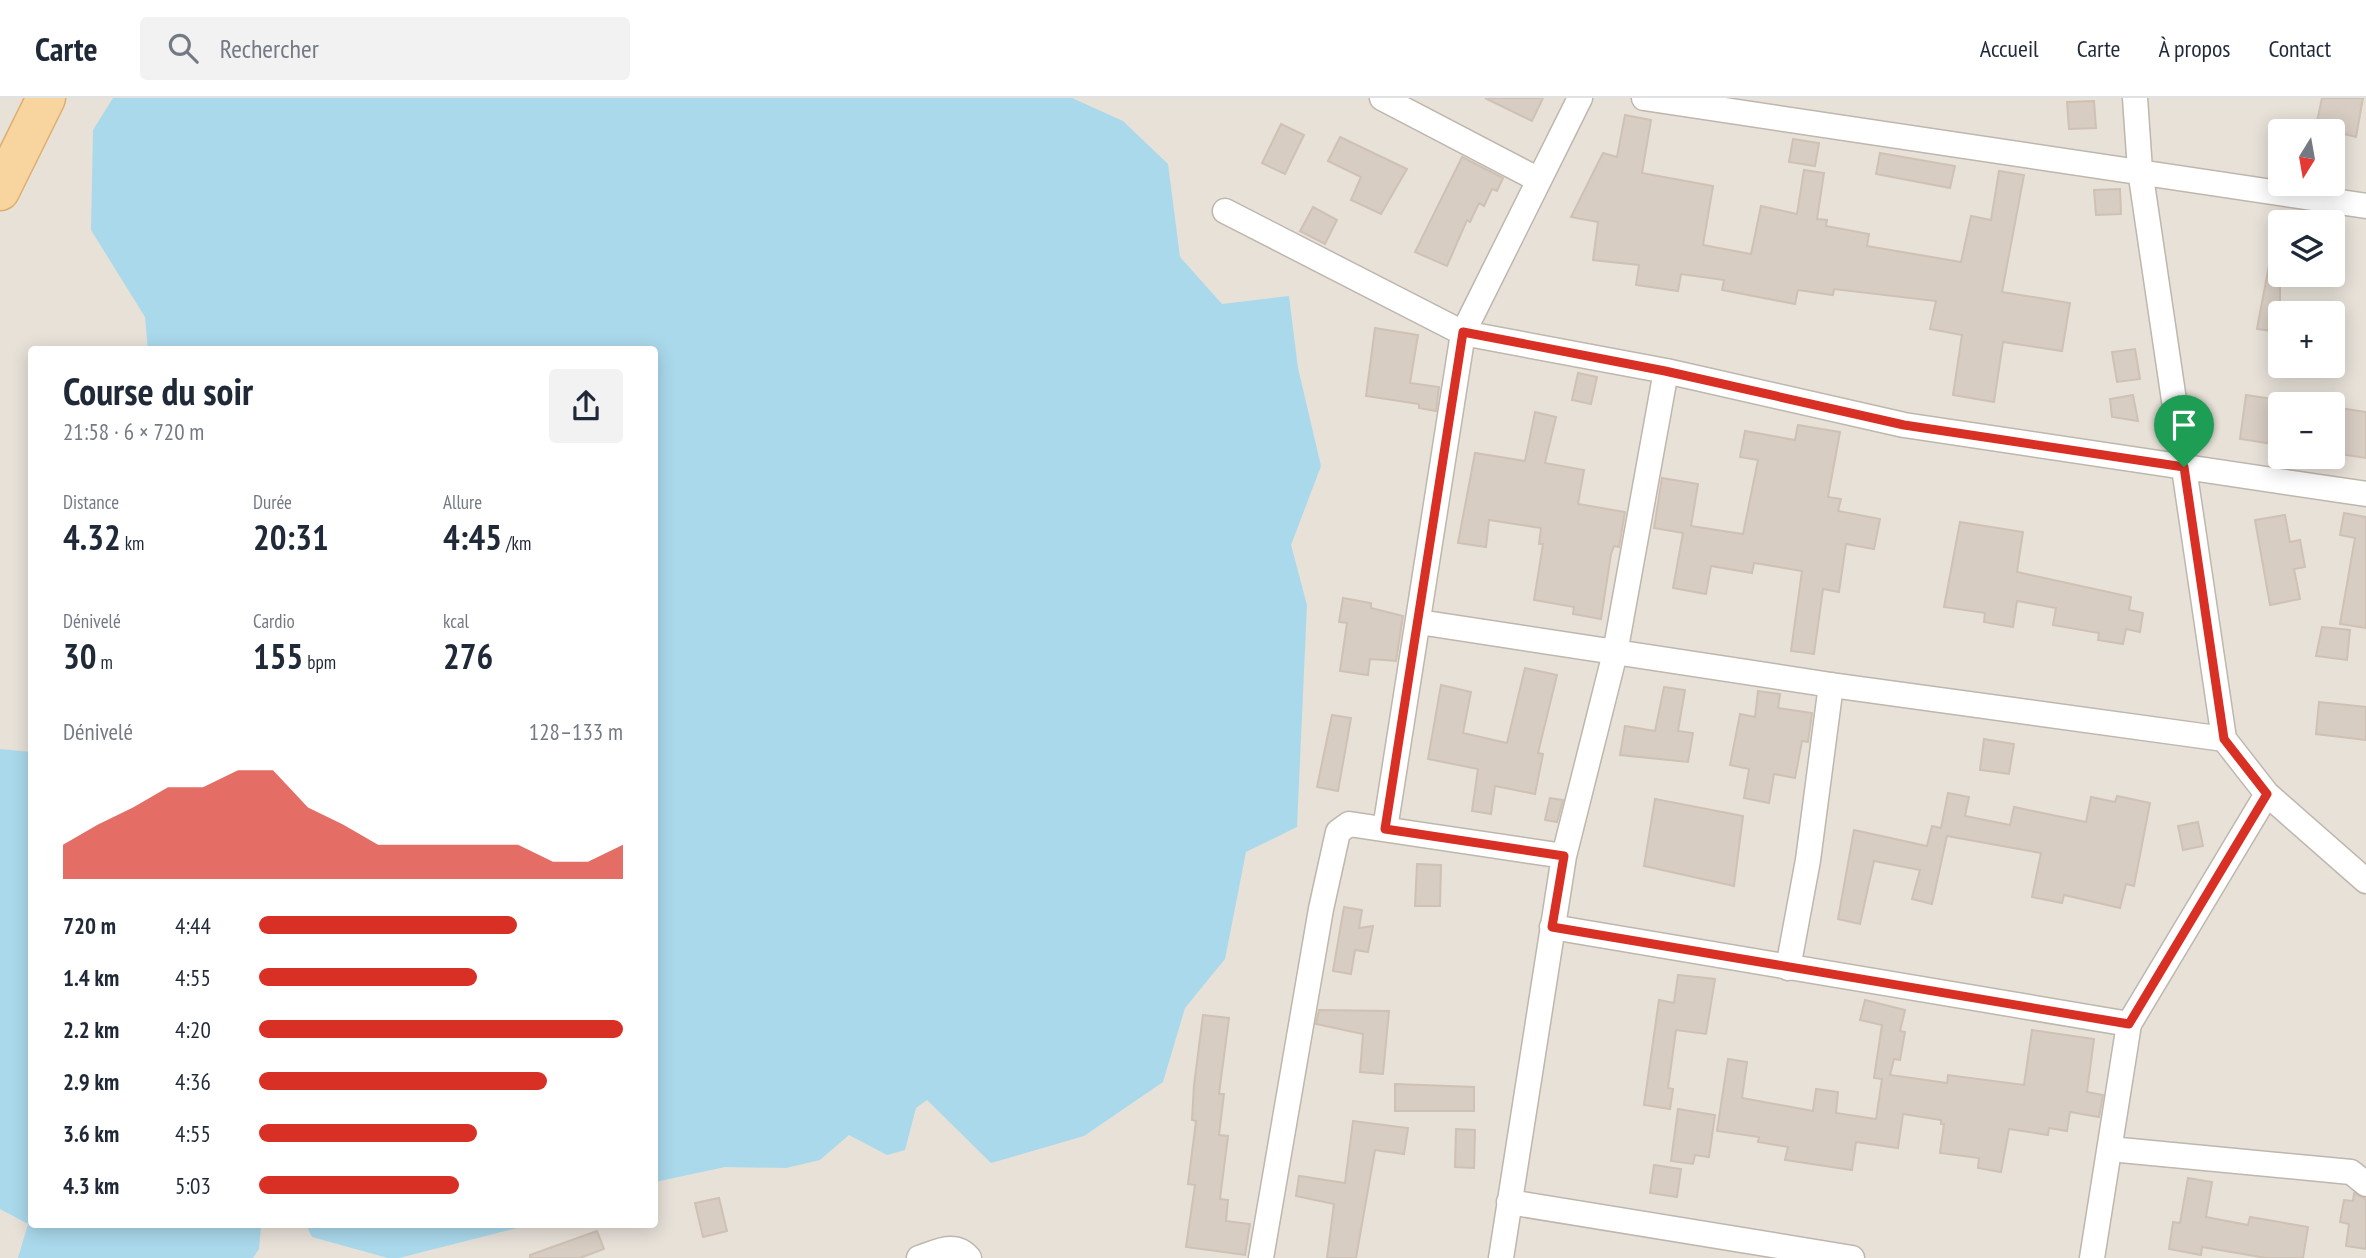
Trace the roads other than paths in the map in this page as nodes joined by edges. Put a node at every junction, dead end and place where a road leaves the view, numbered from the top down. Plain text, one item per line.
1 (46, 98) edge
2 (1382, 98) edge
3 (1580, 98) edge
4 (1644, 98) edge
5 (2135, 98) edge
6 (2140, 170) junction
7 (1539, 180) junction
8 (0, 191) edge
9 (2366, 206) edge
10 (1225, 211) dead end
11 (1463, 332) junction
12 (1665, 371) junction
13 (2184, 467) junction
14 (2366, 494) edge
15 (1419, 622) junction
16 (1615, 653) junction
17 (1831, 685) junction
18 (2224, 739) junction
19 (2267, 794) junction
20 (1385, 829) junction
21 (1564, 856) junction
22 (2366, 881) edge
23 (1552, 927) junction
24 (1788, 968) junction
25 (2129, 1024) junction
26 (2110, 1149) junction
27 (2366, 1184) edge
28 (1509, 1202) junction
29 (919, 1258) edge
30 (970, 1258) edge
31 (1261, 1258) edge
32 (1501, 1258) edge
33 (1853, 1258) edge
34 (2092, 1258) edge

1 - 8 main road
2 - 7 street
3 - 7 street
4 - 6 street
5 - 6 street
6 - 9 street
6 - 13 street
7 - 11 street
10 - 11 street
11 - 12 street
11 - 15 street
12 - 13 street
12 - 16 street
13 - 14 street
13 - 18 street
15 - 16 street
15 - 20 street
16 - 17 street
16 - 21 street
17 - 18 street
17 - 24 street
18 - 19 street
19 - 22 street
19 - 25 street
20 - 21 street
20 - 31 street
21 - 23 street
23 - 24 street
23 - 28 street
24 - 25 street
25 - 26 street
26 - 27 street
26 - 34 street
28 - 32 street
28 - 33 street
29 - 30 street

